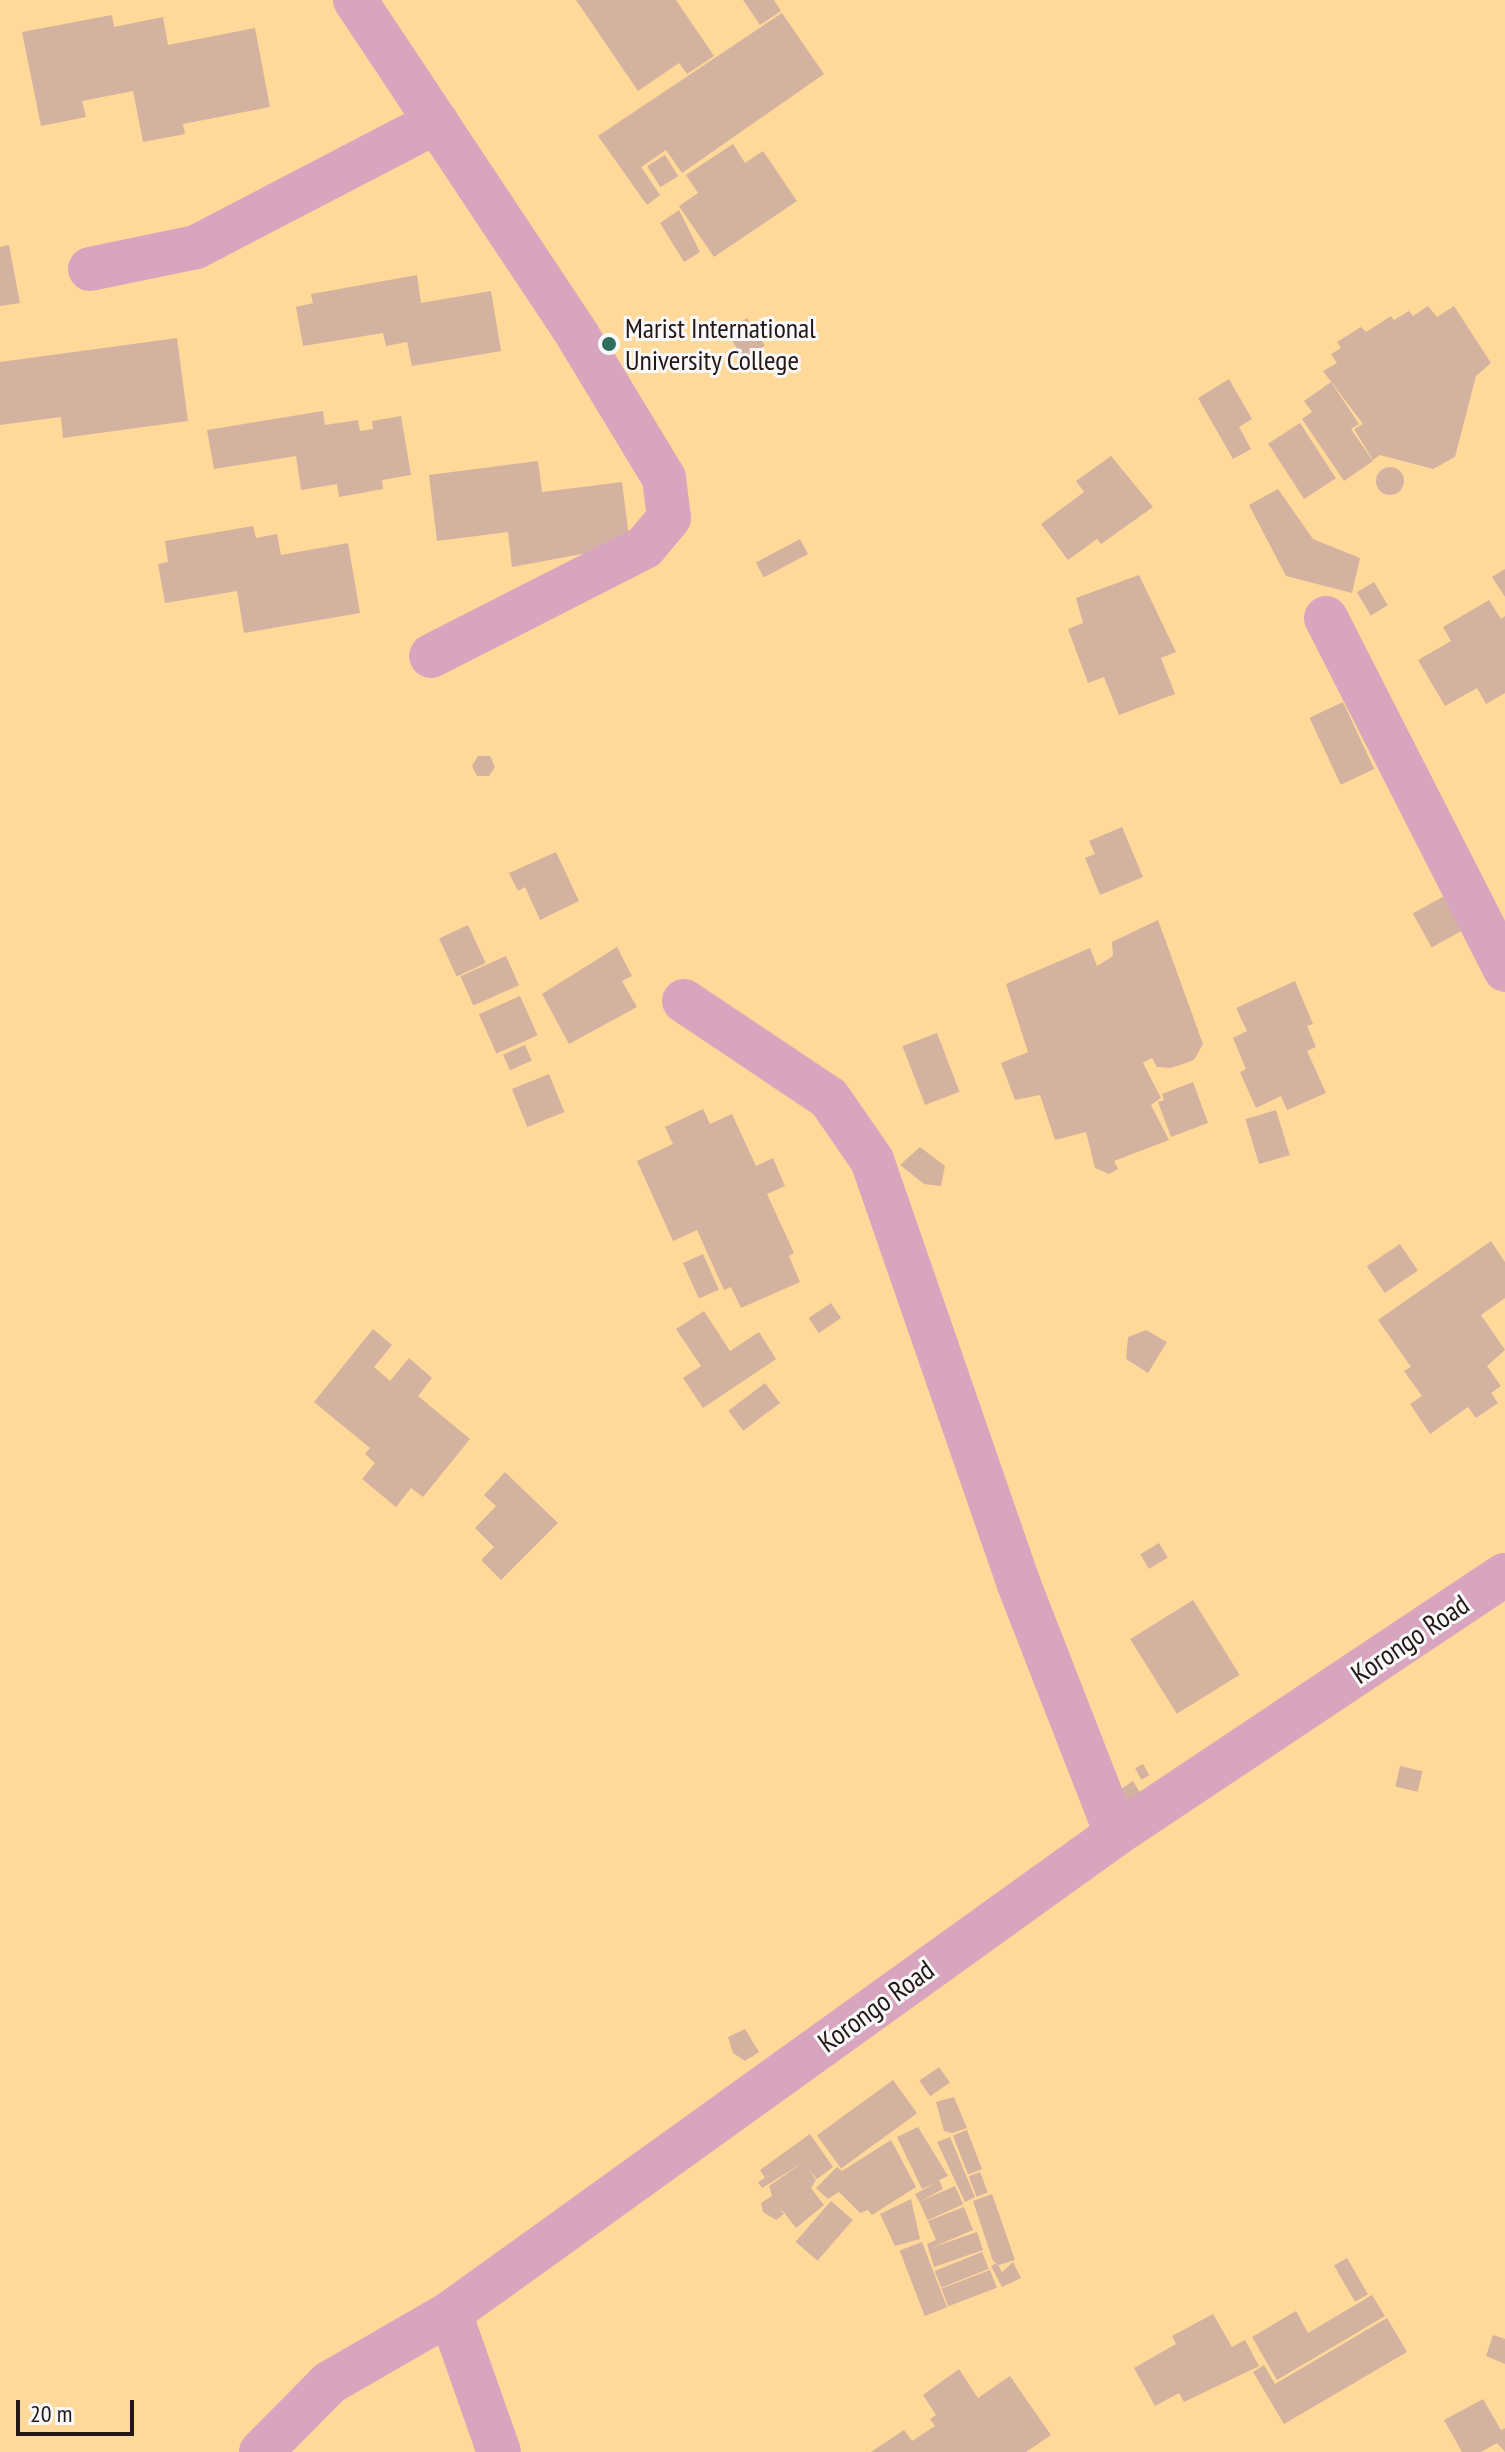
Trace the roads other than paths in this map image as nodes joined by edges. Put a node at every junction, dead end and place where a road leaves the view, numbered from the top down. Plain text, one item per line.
1 (355, 0) edge
2 (436, 122) junction
3 (90, 269) dead end
4 (1326, 618) dead end
5 (431, 656) dead end
6 (1505, 970) edge
7 (684, 1001) dead end
8 (1505, 1575) edge
9 (1116, 1834) junction
10 (450, 2313) junction
11 (261, 2452) edge
12 (499, 2452) edge

1 - 2 street
2 - 3 street
2 - 5 street
4 - 6 street
7 - 9 street
8 - 9 street, Korongo Road
9 - 10 street, Korongo Road
10 - 11 street, Korongo Road
10 - 12 street

